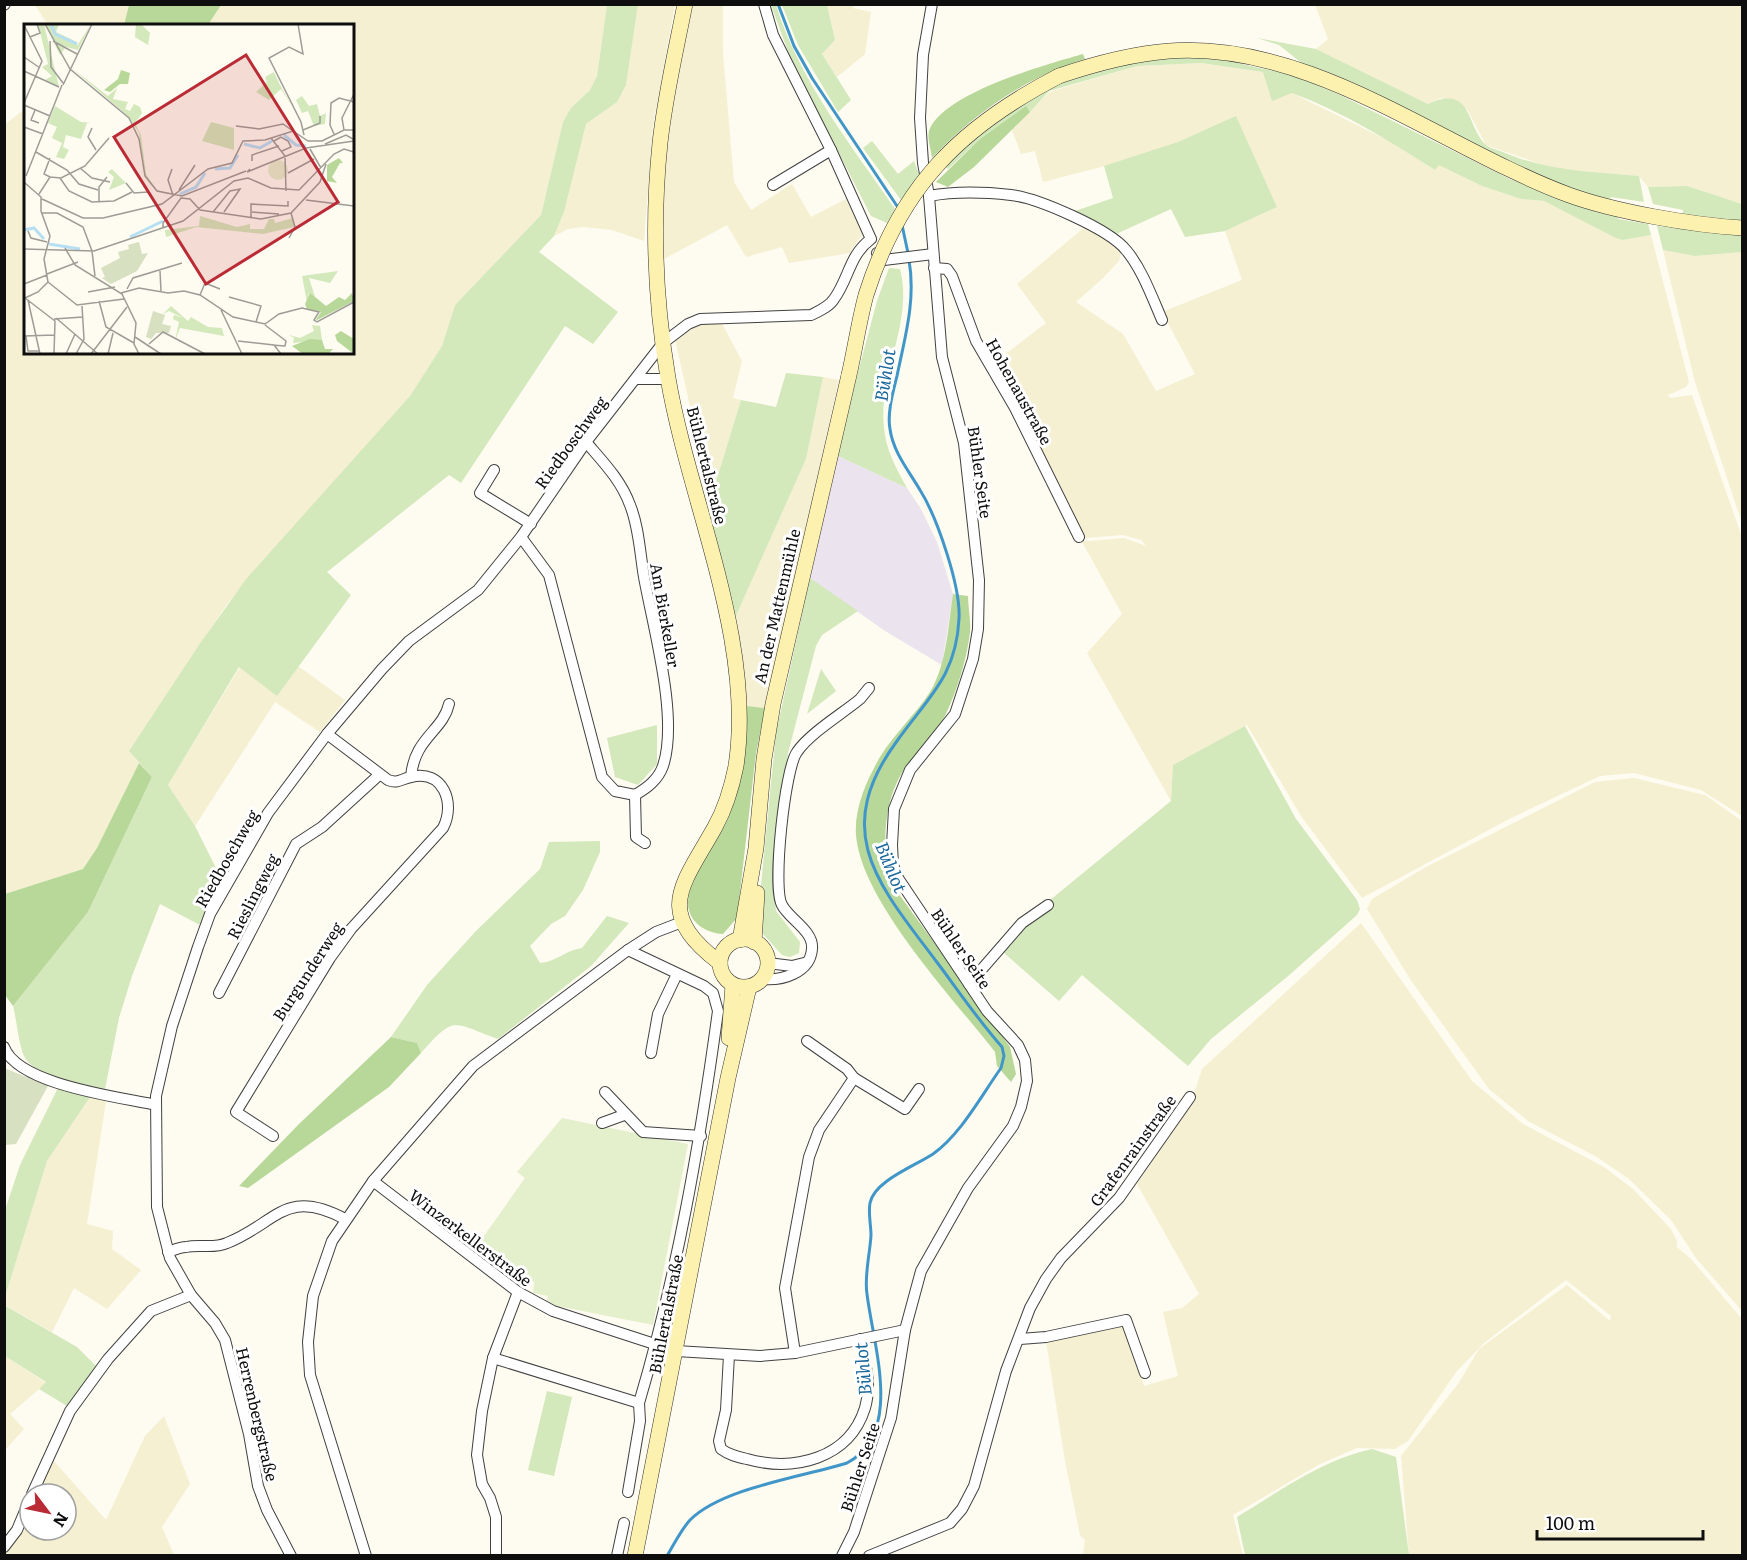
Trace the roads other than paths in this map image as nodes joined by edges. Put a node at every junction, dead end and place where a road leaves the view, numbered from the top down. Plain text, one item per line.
1 (685, 4) edge
2 (764, 4) edge
3 (932, 4) edge
4 (831, 150) junction
5 (773, 185) dead end
6 (929, 196) junction
7 (1743, 228) edge
8 (875, 251) dead end
9 (933, 255) junction
10 (934, 268) junction
11 (1162, 320) dead end
12 (663, 343) junction
13 (636, 379) junction
14 (668, 379) junction
15 (586, 442) junction
16 (494, 470) dead end
17 (531, 524) junction
18 (521, 537) junction
19 (1079, 537) dead end
20 (869, 688) dead end
21 (449, 704) dead end
22 (327, 734) junction
23 (379, 775) junction
24 (411, 777) junction
25 (635, 795) junction
26 (645, 843) dead end
27 (1048, 905) dead end
28 (682, 922) junction
29 (695, 939) junction
30 (740, 943) junction
31 (628, 950) junction
32 (720, 963) junction
33 (768, 963) junction
34 (804, 963) junction
35 (677, 974) junction
36 (762, 979) junction
37 (969, 984) junction
38 (741, 986) junction
39 (219, 993) dead end
40 (807, 1041) dead end
41 (4, 1047) edge
42 (651, 1053) dead end
43 (854, 1078) junction
44 (919, 1089) dead end
45 (605, 1092) dead end
46 (1190, 1097) dead end
47 (156, 1104) junction
48 (624, 1114) junction
49 (603, 1123) dead end
50 (273, 1136) dead end
51 (701, 1136) junction
52 (373, 1181) junction
53 (345, 1219) junction
54 (168, 1252) junction
55 (518, 1292) junction
56 (191, 1295) junction
57 (905, 1330) junction
58 (864, 1339) junction
59 (1020, 1339) junction
60 (657, 1345) junction
61 (676, 1351) junction
62 (795, 1353) junction
63 (729, 1355) junction
64 (493, 1358) junction
65 (1145, 1373) dead end
66 (639, 1403) junction
67 (37, 1482) edge
68 (628, 1492) dead end
69 (624, 1523) dead end
70 (18, 1528) edge
71 (4, 1547) edge
72 (848, 1555) edge
73 (291, 1556) edge
74 (366, 1556) edge
75 (496, 1556) edge
76 (616, 1556) edge
77 (635, 1556) edge
78 (870, 1556) edge

1 - 12 main road, Bühlertalstraße
2 - 4 street
3 - 6 street, Bühler Seite
4 - 5 street
4 - 12 street, Riedboschweg
6 - 9 street, Bühler Seite
6 - 11 street
7 - 30 main road, An der Mattenmühle, bridge
8 - 9 street
9 - 10 street, Bühler Seite
10 - 19 street, Hohenaustraße
10 - 37 street, Bühler Seite
12 - 13 street, Riedboschweg
12 - 14 main road, Bühlertalstraße
13 - 14 street
13 - 15 street, Riedboschweg
14 - 28 main road, Bühlertalstraße
15 - 17 street, Riedboschweg
15 - 25 street, Am Bierkeller
16 - 17 street
17 - 18 street, Riedboschweg
18 - 22 street, Riedboschweg
18 - 25 street
20 - 34 street
21 - 24 street
22 - 23 street
22 - 47 street, Riedboschweg
23 - 24 street, Burgunderweg
23 - 39 street, Rieslingweg
24 - 50 street, Burgunderweg
25 - 26 street
27 - 37 street
28 - 29 main road
28 - 31 street
29 - 30 main road
29 - 32 main road
30 - 32 main road
30 - 33 main road
31 - 35 street
31 - 52 street
32 - 38 main road
33 - 34 street
33 - 36 main road
34 - 36 street
35 - 42 street
35 - 51 street
36 - 38 main road
37 - 57 street, Bühler Seite
38 - 61 main road, Bühlertalstraße
40 - 43 street
41 - 47 street
43 - 44 street
43 - 62 street
45 - 48 street
46 - 59 street, Grafenrainstraße
47 - 54 street, Riedboschweg
48 - 49 street
48 - 51 street
51 - 60 street
52 - 53 street
52 - 55 street, Winzerkellerstraße
53 - 54 street
53 - 74 street
54 - 56 street, Riedboschweg
55 - 60 street, Winzerkellerstraße
55 - 64 street
56 - 67 street
56 - 73 street, Herrenbergstraße
57 - 58 street, Winzerkellerstraße
57 - 72 street, Bühler Seite
58 - 62 street, Winzerkellerstraße
58 - 63 street
59 - 65 street
59 - 78 street, Grafenrainstraße
60 - 61 street, Winzerkellerstraße
60 - 66 street
61 - 63 street, Winzerkellerstraße
61 - 77 main road, Bühlertalstraße
62 - 63 street, Winzerkellerstraße
64 - 66 street
64 - 75 street
66 - 68 street
69 - 76 street
70 - 71 street

